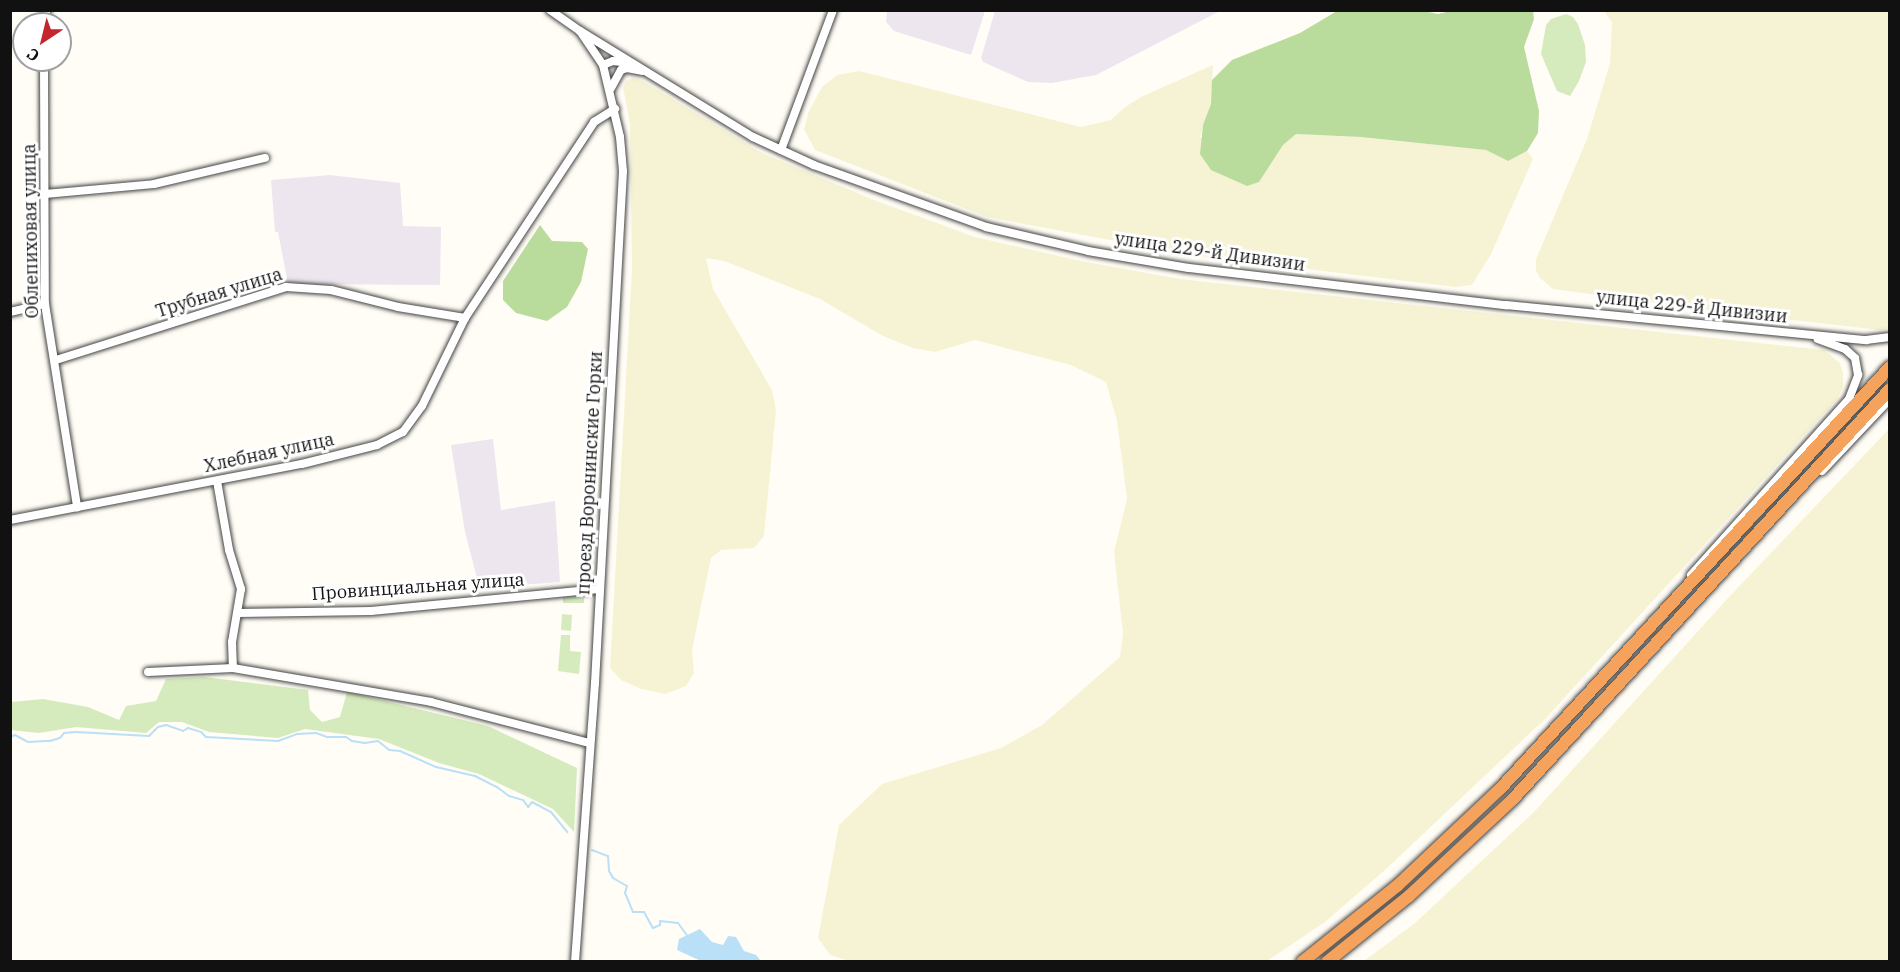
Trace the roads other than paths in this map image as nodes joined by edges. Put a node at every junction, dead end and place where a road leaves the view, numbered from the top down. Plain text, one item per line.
1 (550, 10) edge
2 (833, 10) edge
3 (580, 31) junction
4 (603, 65) junction
5 (44, 72) edge
6 (651, 74) junction
7 (610, 88) junction
8 (615, 110) junction
9 (781, 150) junction
10 (266, 158) dead end
11 (45, 194) junction
12 (45, 304) junction
13 (10, 312) edge
14 (465, 318) junction
15 (1801, 334) junction
16 (1890, 337) edge
17 (56, 360) junction
18 (1890, 367) edge
19 (1890, 389) edge
20 (1890, 399) edge
21 (217, 481) junction
22 (1794, 494) junction
23 (77, 507) junction
24 (10, 520) edge
25 (599, 589) junction
26 (238, 613) junction
27 (1635, 645) junction
28 (233, 668) junction
29 (148, 672) dead end
30 (590, 743) junction
31 (575, 962) edge
32 (1302, 962) edge
33 (1327, 962) edge

1 - 3 street, проезд Воронинские Горки
2 - 9 street
3 - 4 street, проезд Воронинские Горки
3 - 6 street
4 - 6 street
4 - 7 street, проезд Воронинские Горки
5 - 11 street, Облепиховая улица
6 - 7 street
6 - 9 street, улица 229-й Дивизии
7 - 8 street, проезд Воронинские Горки
8 - 14 street, Хлебная улица
8 - 25 street, проезд Воронинские Горки
9 - 15 street, улица 229-й Дивизии
10 - 11 street
11 - 12 street, Облепиховая улица
12 - 13 street
12 - 17 street, Облепиховая улица
14 - 17 street, Трубная улица
14 - 21 street, Хлебная улица
15 - 16 street
15 - 27 street
17 - 23 street, Облепиховая улица
18 - 27 highway
19 - 22 highway
20 - 22 street
21 - 23 street, Хлебная улица
21 - 26 street
22 - 33 highway
23 - 24 street, Хлебная улица
25 - 26 street, Провинциальная улица
25 - 30 street, проезд Воронинские Горки
26 - 28 street
27 - 32 highway
28 - 29 street
28 - 30 street
30 - 31 street, проезд Воронинские Горки

